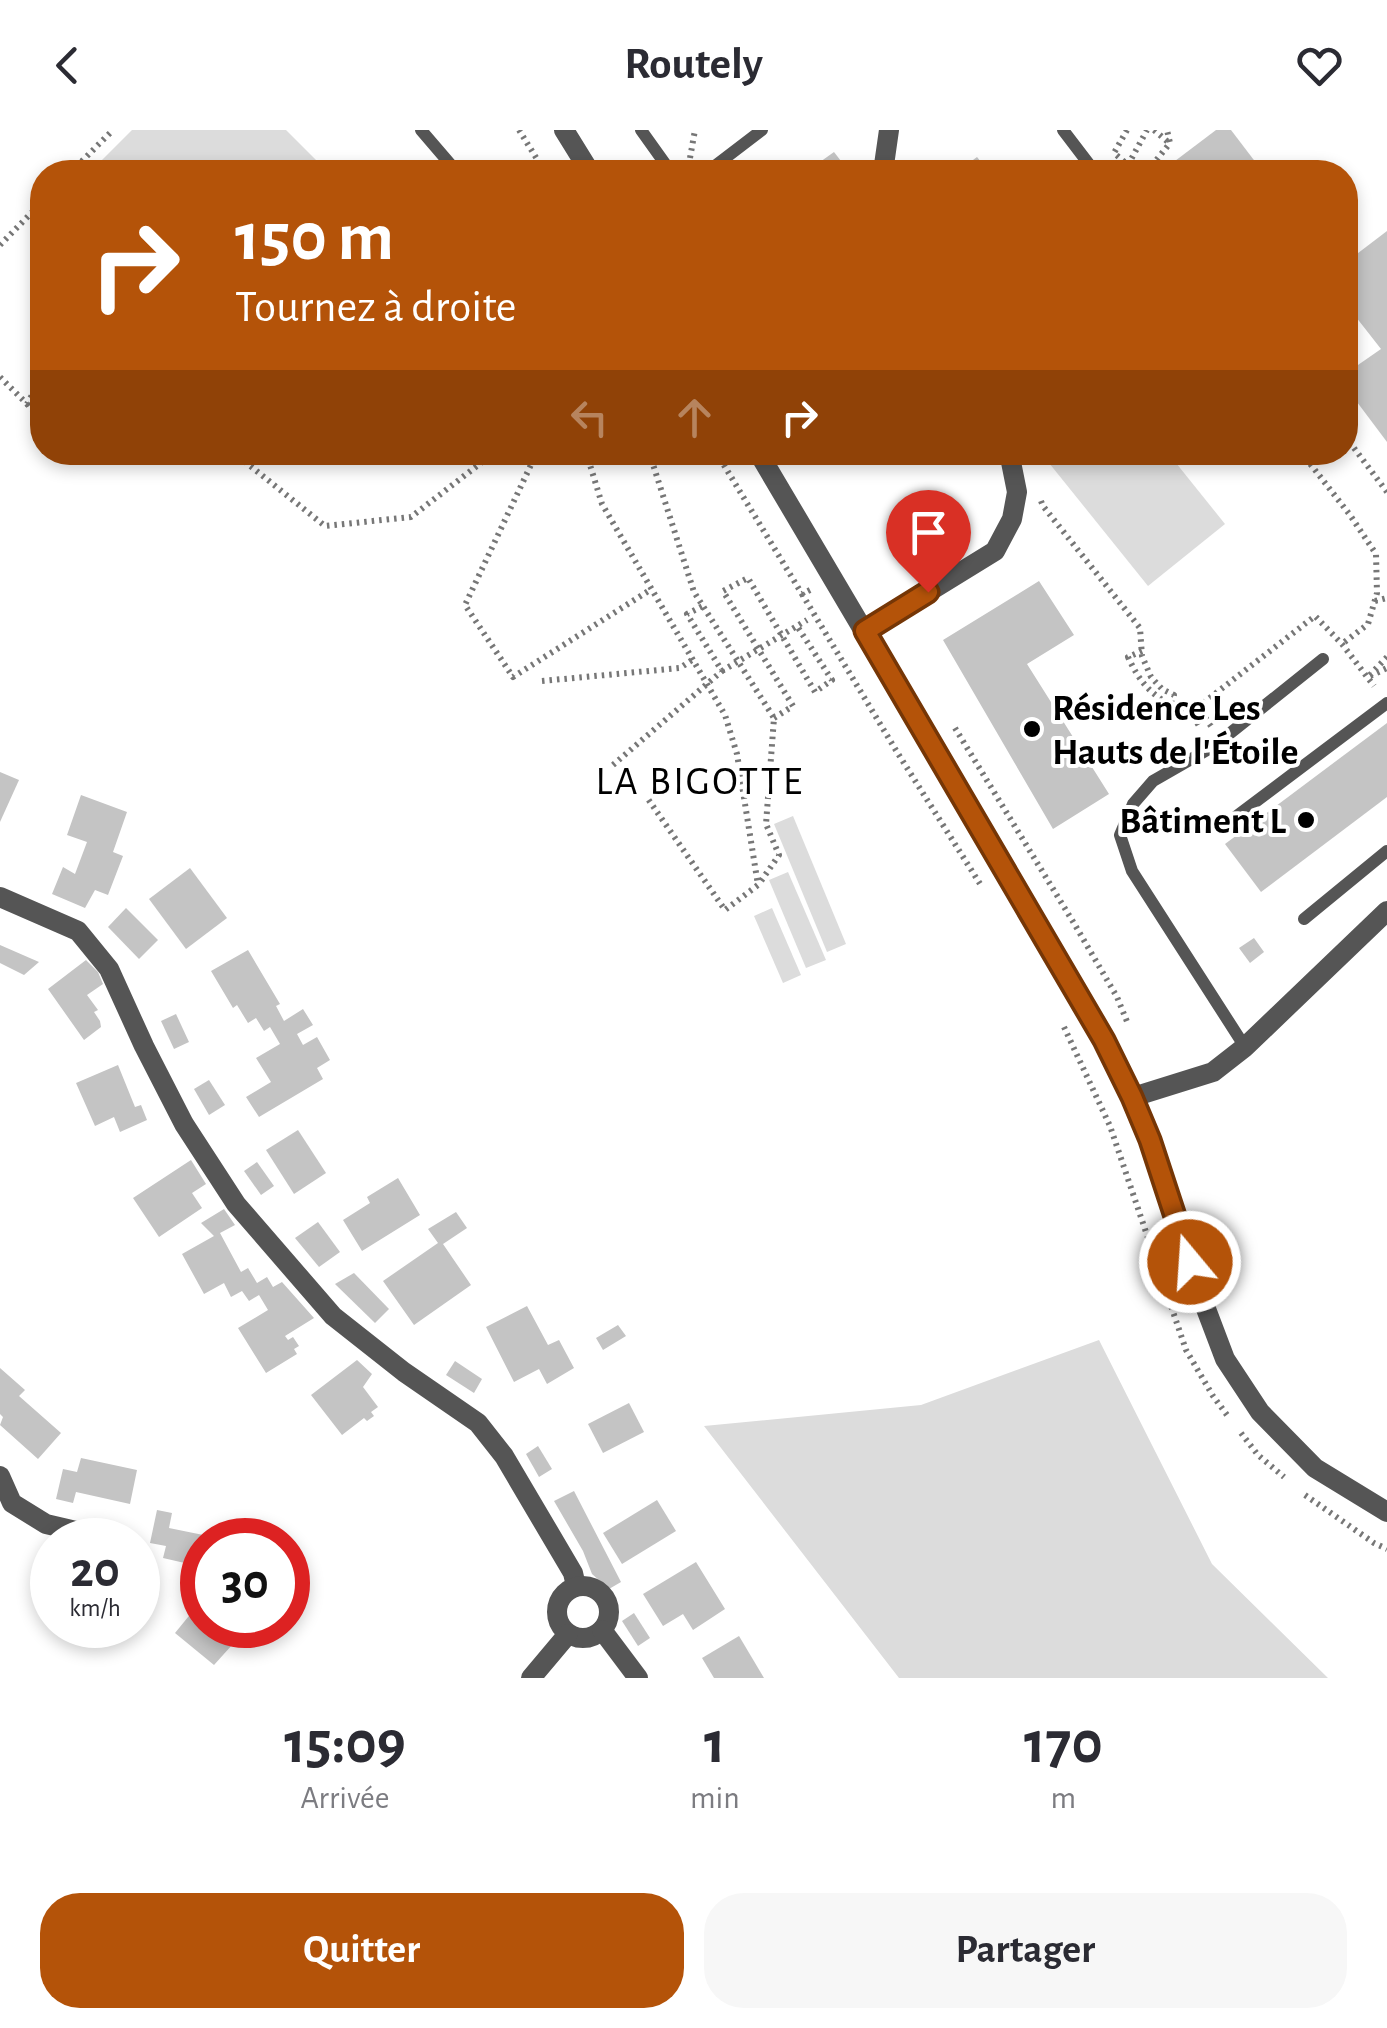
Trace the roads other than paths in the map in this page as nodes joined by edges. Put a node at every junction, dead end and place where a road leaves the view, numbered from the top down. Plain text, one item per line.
1 (421, 130) edge
2 (564, 130) edge
3 (641, 130) edge
4 (762, 130) edge
5 (889, 130) edge
6 (1063, 130) edge
7 (447, 160) edge
8 (583, 160) edge
9 (662, 160) edge
10 (723, 160) edge
11 (885, 160) edge
12 (1085, 160) edge
13 (766, 465) edge
14 (1012, 465) edge
15 (865, 631) junction
16 (1324, 659) dead end
17 (1387, 703) edge
18 (1226, 824) dead end
19 (1387, 851) edge
20 (0, 897) edge
21 (1387, 911) edge
22 (1304, 920) dead end
23 (1245, 1046) junction
24 (1132, 1097) junction
25 (0, 1476) edge
26 (1387, 1512) edge
27 (36, 1518) edge
28 (576, 1586) junction
29 (602, 1630) junction
30 (568, 1634) junction
31 (541, 1674) edge
32 (638, 1678) edge

1 - 7 lane
2 - 8 street
3 - 9 lane
4 - 10 lane
5 - 11 street
6 - 12 lane
13 - 15 street
14 - 15 street
15 - 24 street
16 - 23 lane
17 - 18 lane
19 - 22 lane
20 - 28 street
21 - 23 street
23 - 24 street
24 - 26 street
25 - 27 street
28 - 29 street
28 - 30 street
29 - 30 street
29 - 32 street
30 - 31 street

